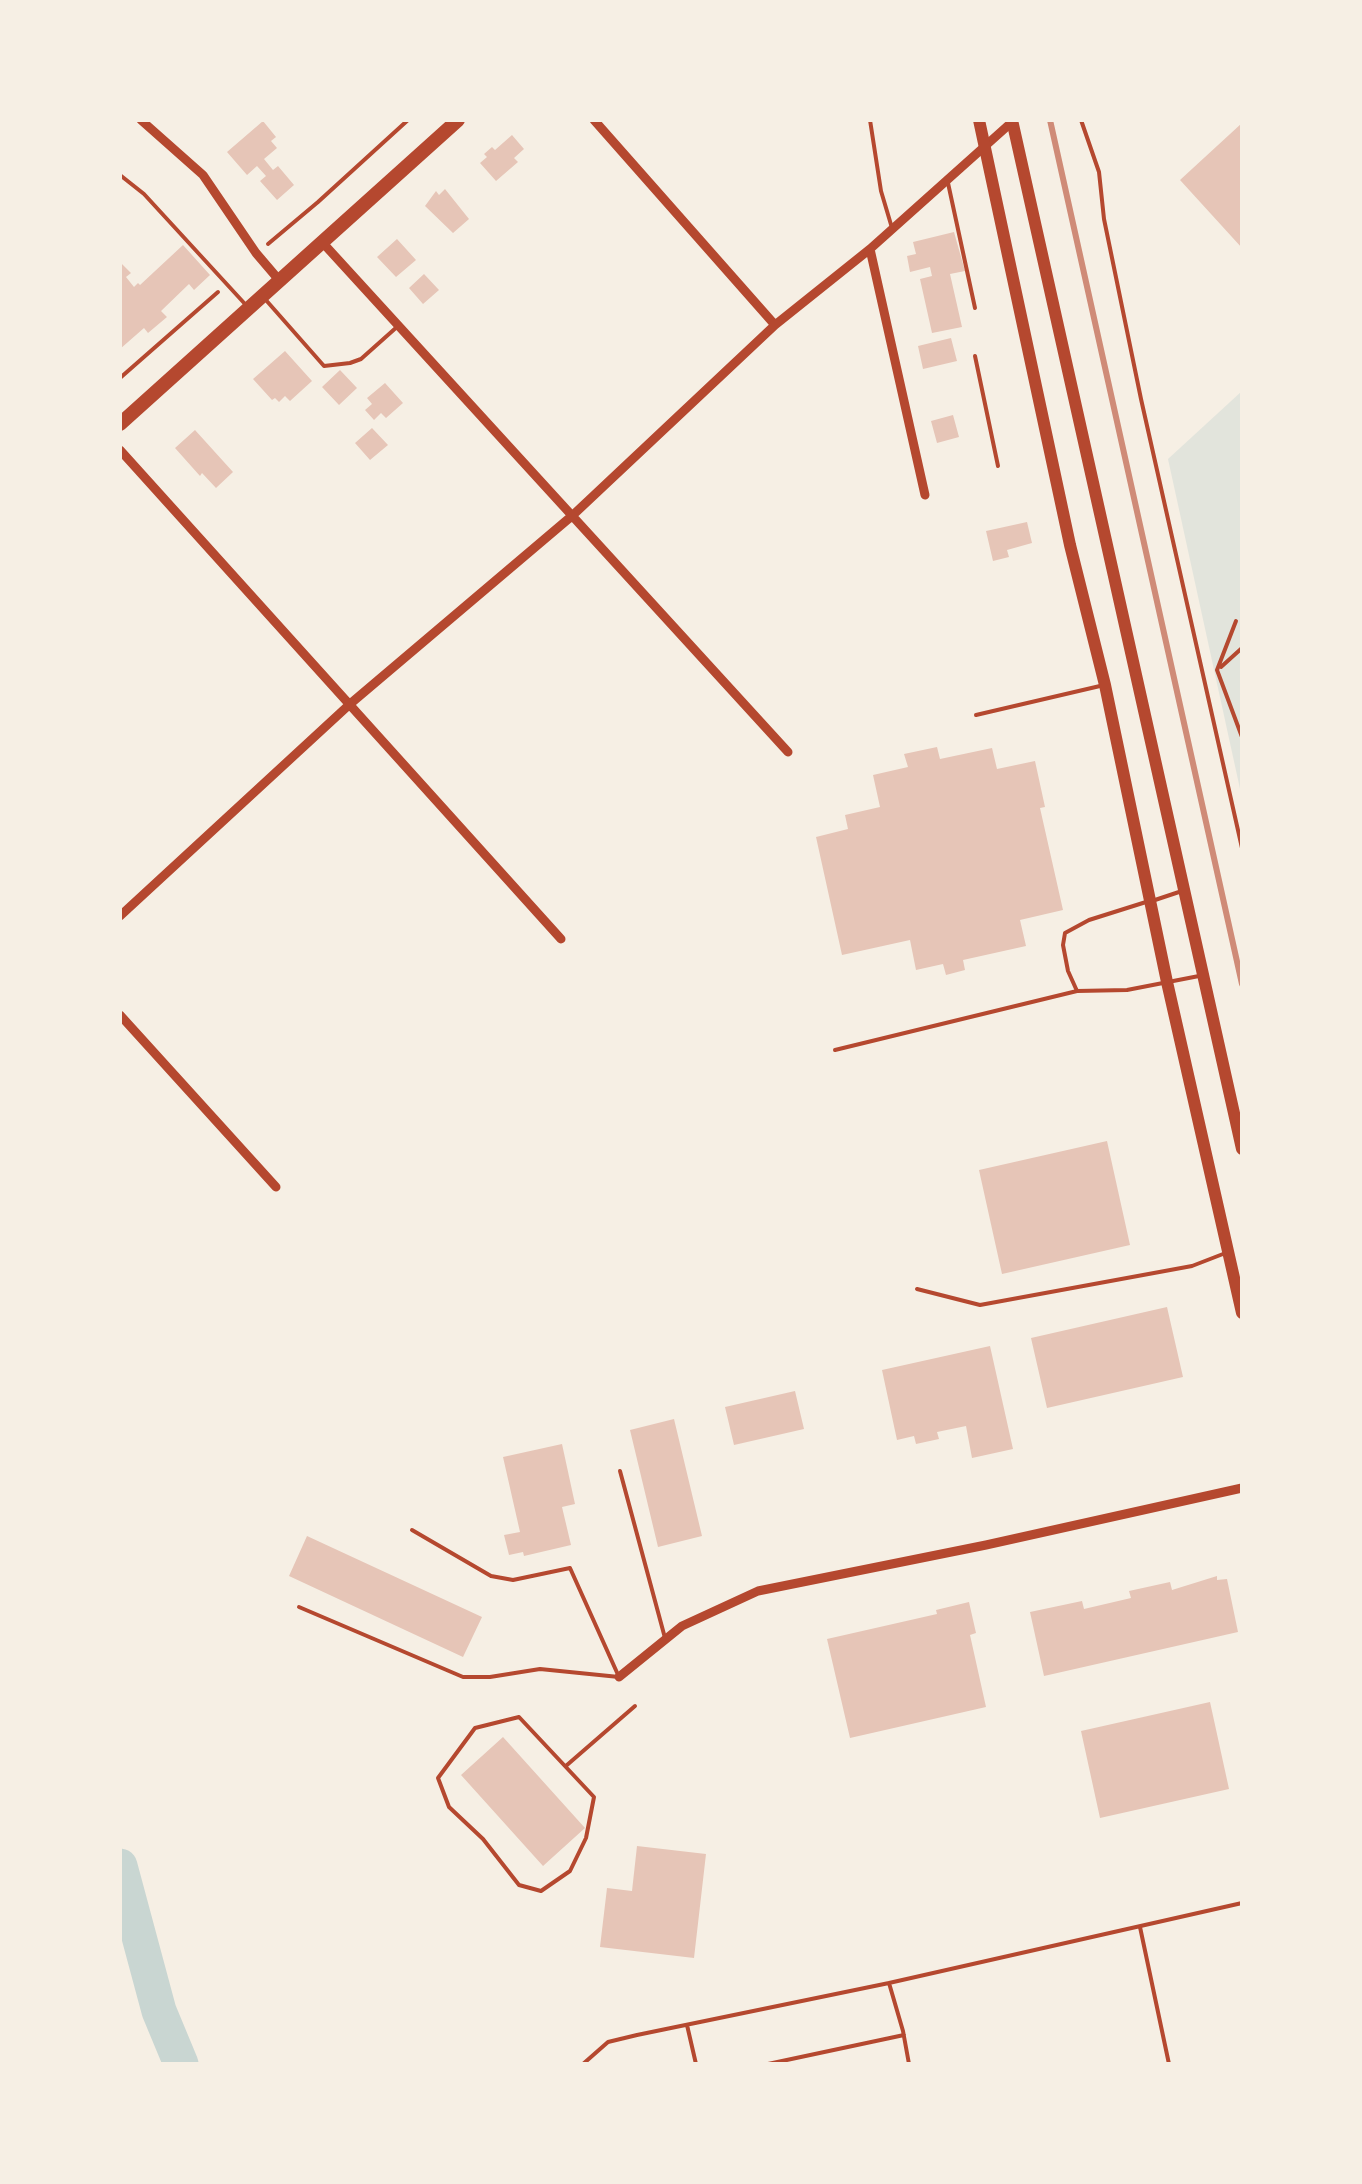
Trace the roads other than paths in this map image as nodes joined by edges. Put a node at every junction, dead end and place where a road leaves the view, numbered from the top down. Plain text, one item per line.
1 (141, 120) edge
2 (458, 120) edge
3 (594, 120) edge
4 (870, 120) edge
5 (979, 120) edge
6 (1012, 121) edge
7 (985, 144) junction
8 (120, 175) edge
9 (948, 178) junction
10 (892, 228) junction
11 (322, 242) junction
12 (870, 249) junction
13 (280, 280) junction
14 (262, 296) junction
15 (249, 308) junction
16 (975, 308) dead end
17 (399, 325) junction
18 (774, 325) junction
19 (975, 356) dead end
20 (120, 424) edge
21 (120, 450) edge
22 (998, 466) dead end
23 (925, 495) dead end
24 (573, 515) junction
25 (1104, 685) junction
26 (350, 704) junction
27 (976, 715) dead end
28 (788, 752) dead end
29 (1185, 890) junction
30 (1150, 901) junction
31 (120, 916) edge
32 (560, 939) dead end
33 (1204, 976) junction
34 (1168, 982) junction
35 (1077, 992) junction
36 (120, 1015) edge
37 (834, 1050) dead end
38 (1242, 1149) edge
39 (276, 1187) dead end
40 (1229, 1252) junction
41 (917, 1289) dead end
42 (1242, 1313) edge
43 (620, 1471) dead end
44 (1242, 1488) edge
45 (412, 1530) dead end
46 (300, 1607) dead end
47 (665, 1638) junction
48 (619, 1677) junction
49 (635, 1706) dead end
50 (566, 1766) junction
51 (1242, 1903) edge
52 (1140, 1927) junction
53 (889, 1984) junction
54 (687, 2025) junction
55 (904, 2034) junction
56 (583, 2064) edge
57 (696, 2064) edge
58 (768, 2064) edge
59 (909, 2064) edge
60 (1169, 2064) edge

1 - 13 street
2 - 11 main road
3 - 18 street
4 - 10 lane
5 - 7 main road
6 - 7 street
6 - 29 main road
7 - 9 street
7 - 25 main road
8 - 15 lane
9 - 10 street
9 - 16 lane
10 - 12 street
11 - 13 main road
11 - 17 street
12 - 18 street
12 - 23 street
13 - 14 main road
14 - 15 main road
14 - 17 lane
15 - 20 main road
17 - 24 street
18 - 24 street
19 - 22 lane
21 - 26 street
24 - 26 street
24 - 28 street
25 - 27 lane
25 - 30 main road
26 - 31 street
26 - 32 street
29 - 30 lane
29 - 33 main road
30 - 34 main road
30 - 35 lane
33 - 34 lane
33 - 38 main road
34 - 35 lane
34 - 40 main road
35 - 37 lane
36 - 39 street
40 - 41 lane
40 - 42 main road
43 - 47 lane
44 - 47 street
45 - 48 lane
46 - 48 lane
47 - 48 street
49 - 50 lane
50 - 50 lane
51 - 52 lane
52 - 53 lane
52 - 60 lane
53 - 54 lane
53 - 55 lane
54 - 56 lane
54 - 57 lane
55 - 58 lane
55 - 59 lane

